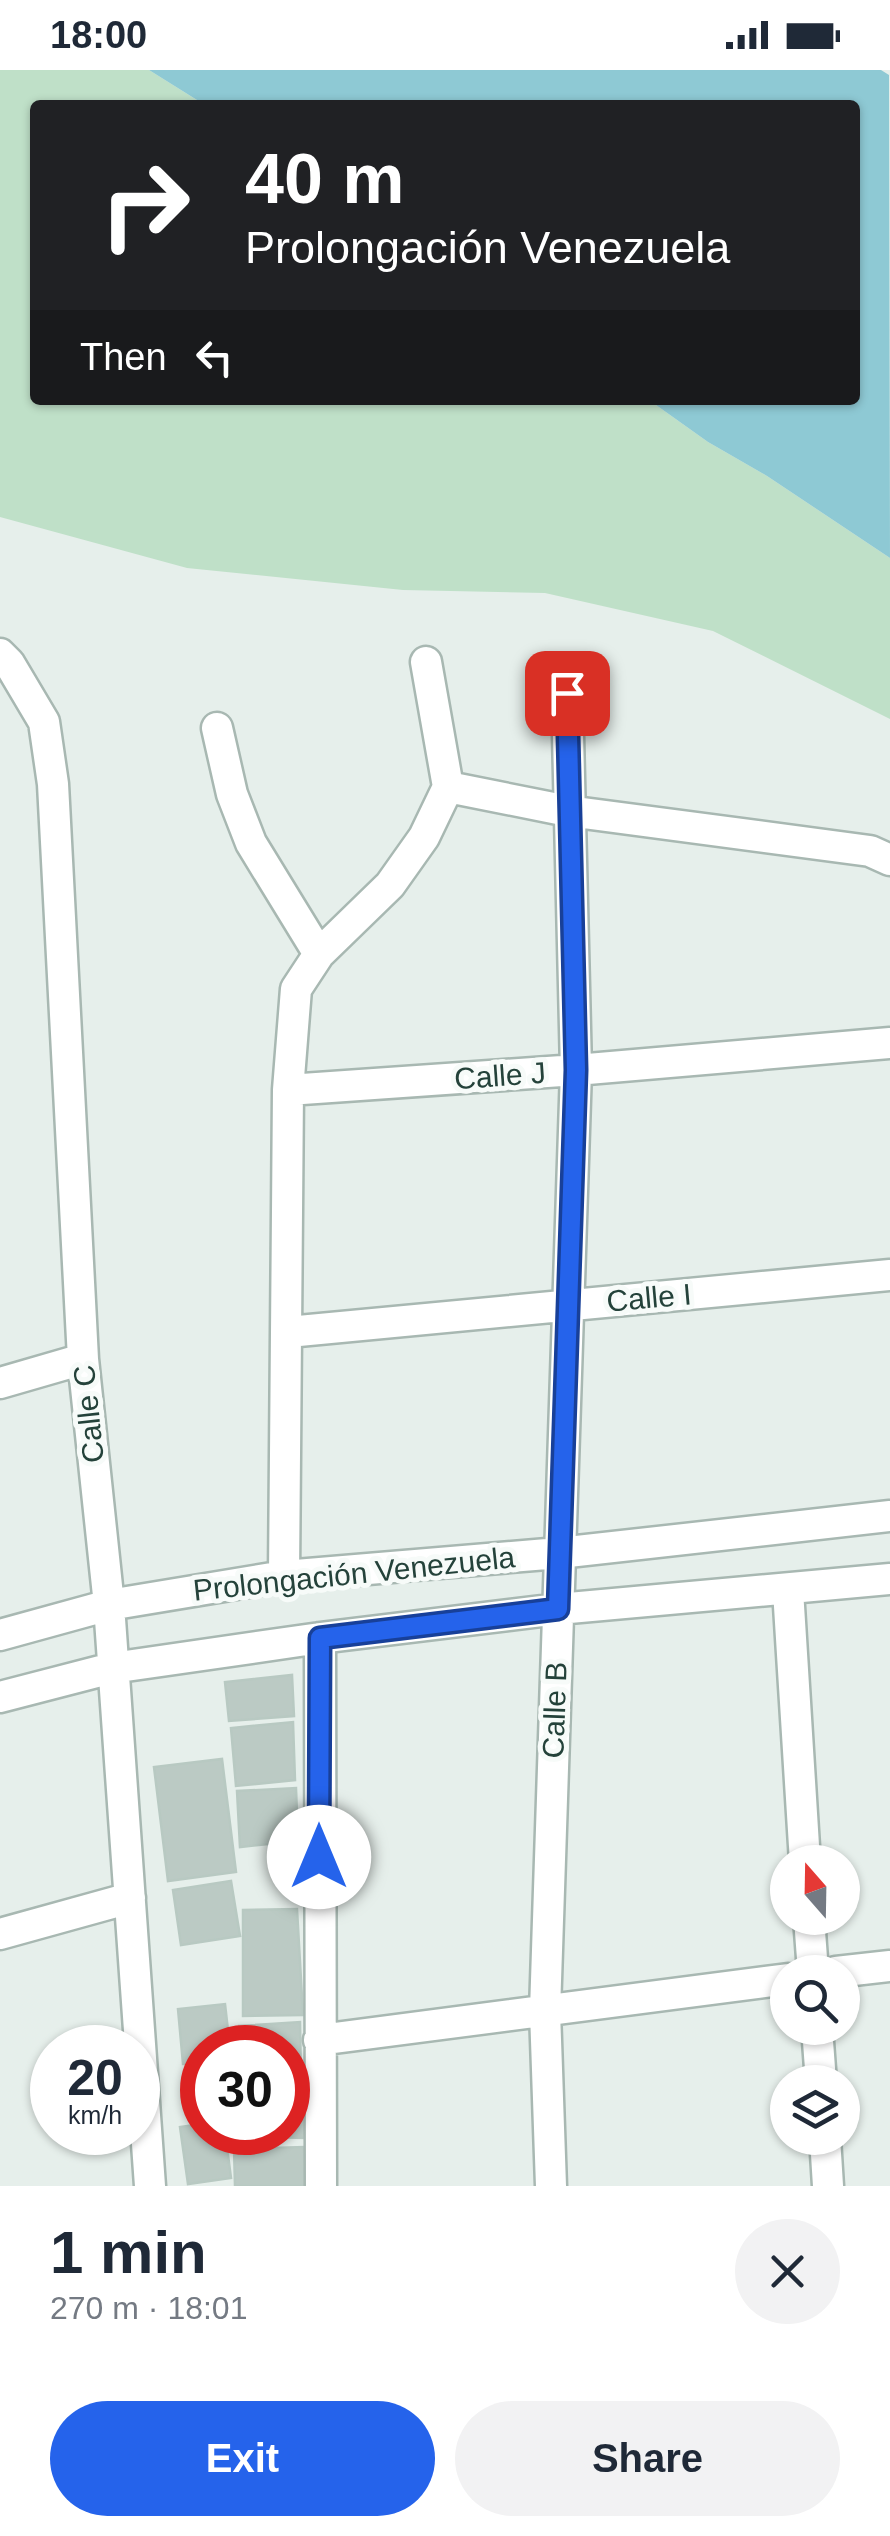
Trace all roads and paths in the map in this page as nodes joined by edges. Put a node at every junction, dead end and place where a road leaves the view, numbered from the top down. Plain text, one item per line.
1 (0, 654) edge
2 (426, 662) dead end
3 (567, 693) dead end
4 (217, 728) dead end
5 (448, 787) junction
6 (568, 812) junction
7 (890, 860) edge
8 (320, 954) junction
9 (890, 1043) edge
10 (576, 1070) junction
11 (288, 1090) junction
12 (890, 1275) edge
13 (568, 1306) junction
14 (288, 1332) junction
15 (83, 1360) junction
16 (0, 1384) edge
17 (890, 1516) edge
18 (559, 1552) junction
19 (284, 1576) junction
20 (890, 1579) edge
21 (788, 1590) junction
22 (109, 1605) junction
23 (558, 1609) junction
24 (0, 1635) edge
25 (320, 1638) junction
26 (112, 1668) junction
27 (0, 1698) edge
28 (804, 1845) edge
29 (130, 1898) junction
30 (0, 1934) edge
31 (890, 1966) edge
32 (860, 1969) edge
33 (770, 1981) edge
34 (545, 2011) junction
35 (319, 2040) junction
36 (826, 2155) edge
37 (150, 2186) edge
38 (321, 2186) edge
39 (551, 2186) edge
40 (828, 2186) edge

1 - 15 street, Calle C
2 - 5 street
3 - 6 street, Calle B
4 - 8 street
5 - 6 street
5 - 8 street
6 - 7 street
6 - 10 street, Calle B
8 - 11 street
9 - 10 street, Calle J
10 - 11 street, Calle J
10 - 13 street, Calle B
11 - 14 street
12 - 13 street, Calle I
13 - 14 street, Calle I
13 - 18 street, Calle B
14 - 19 street
15 - 16 street
15 - 22 street, Calle C
17 - 18 street, Prolongación Venezuela
18 - 19 street, Prolongación Venezuela
18 - 23 street, Calle B
19 - 22 street, Prolongación Venezuela
20 - 21 street, Prolongación Venezuela
21 - 23 street, Prolongación Venezuela
21 - 28 street
22 - 24 street, Prolongación Venezuela
22 - 26 street, Calle C
23 - 25 street, Prolongación Venezuela
23 - 34 street, Calle B
25 - 26 street, Prolongación Venezuela
25 - 35 street
26 - 27 street, Prolongación Venezuela
26 - 29 street, Calle C
29 - 30 street
29 - 37 street, Calle C
31 - 32 street
33 - 34 street
34 - 35 street
34 - 39 street, Calle B
35 - 38 street
36 - 40 street

